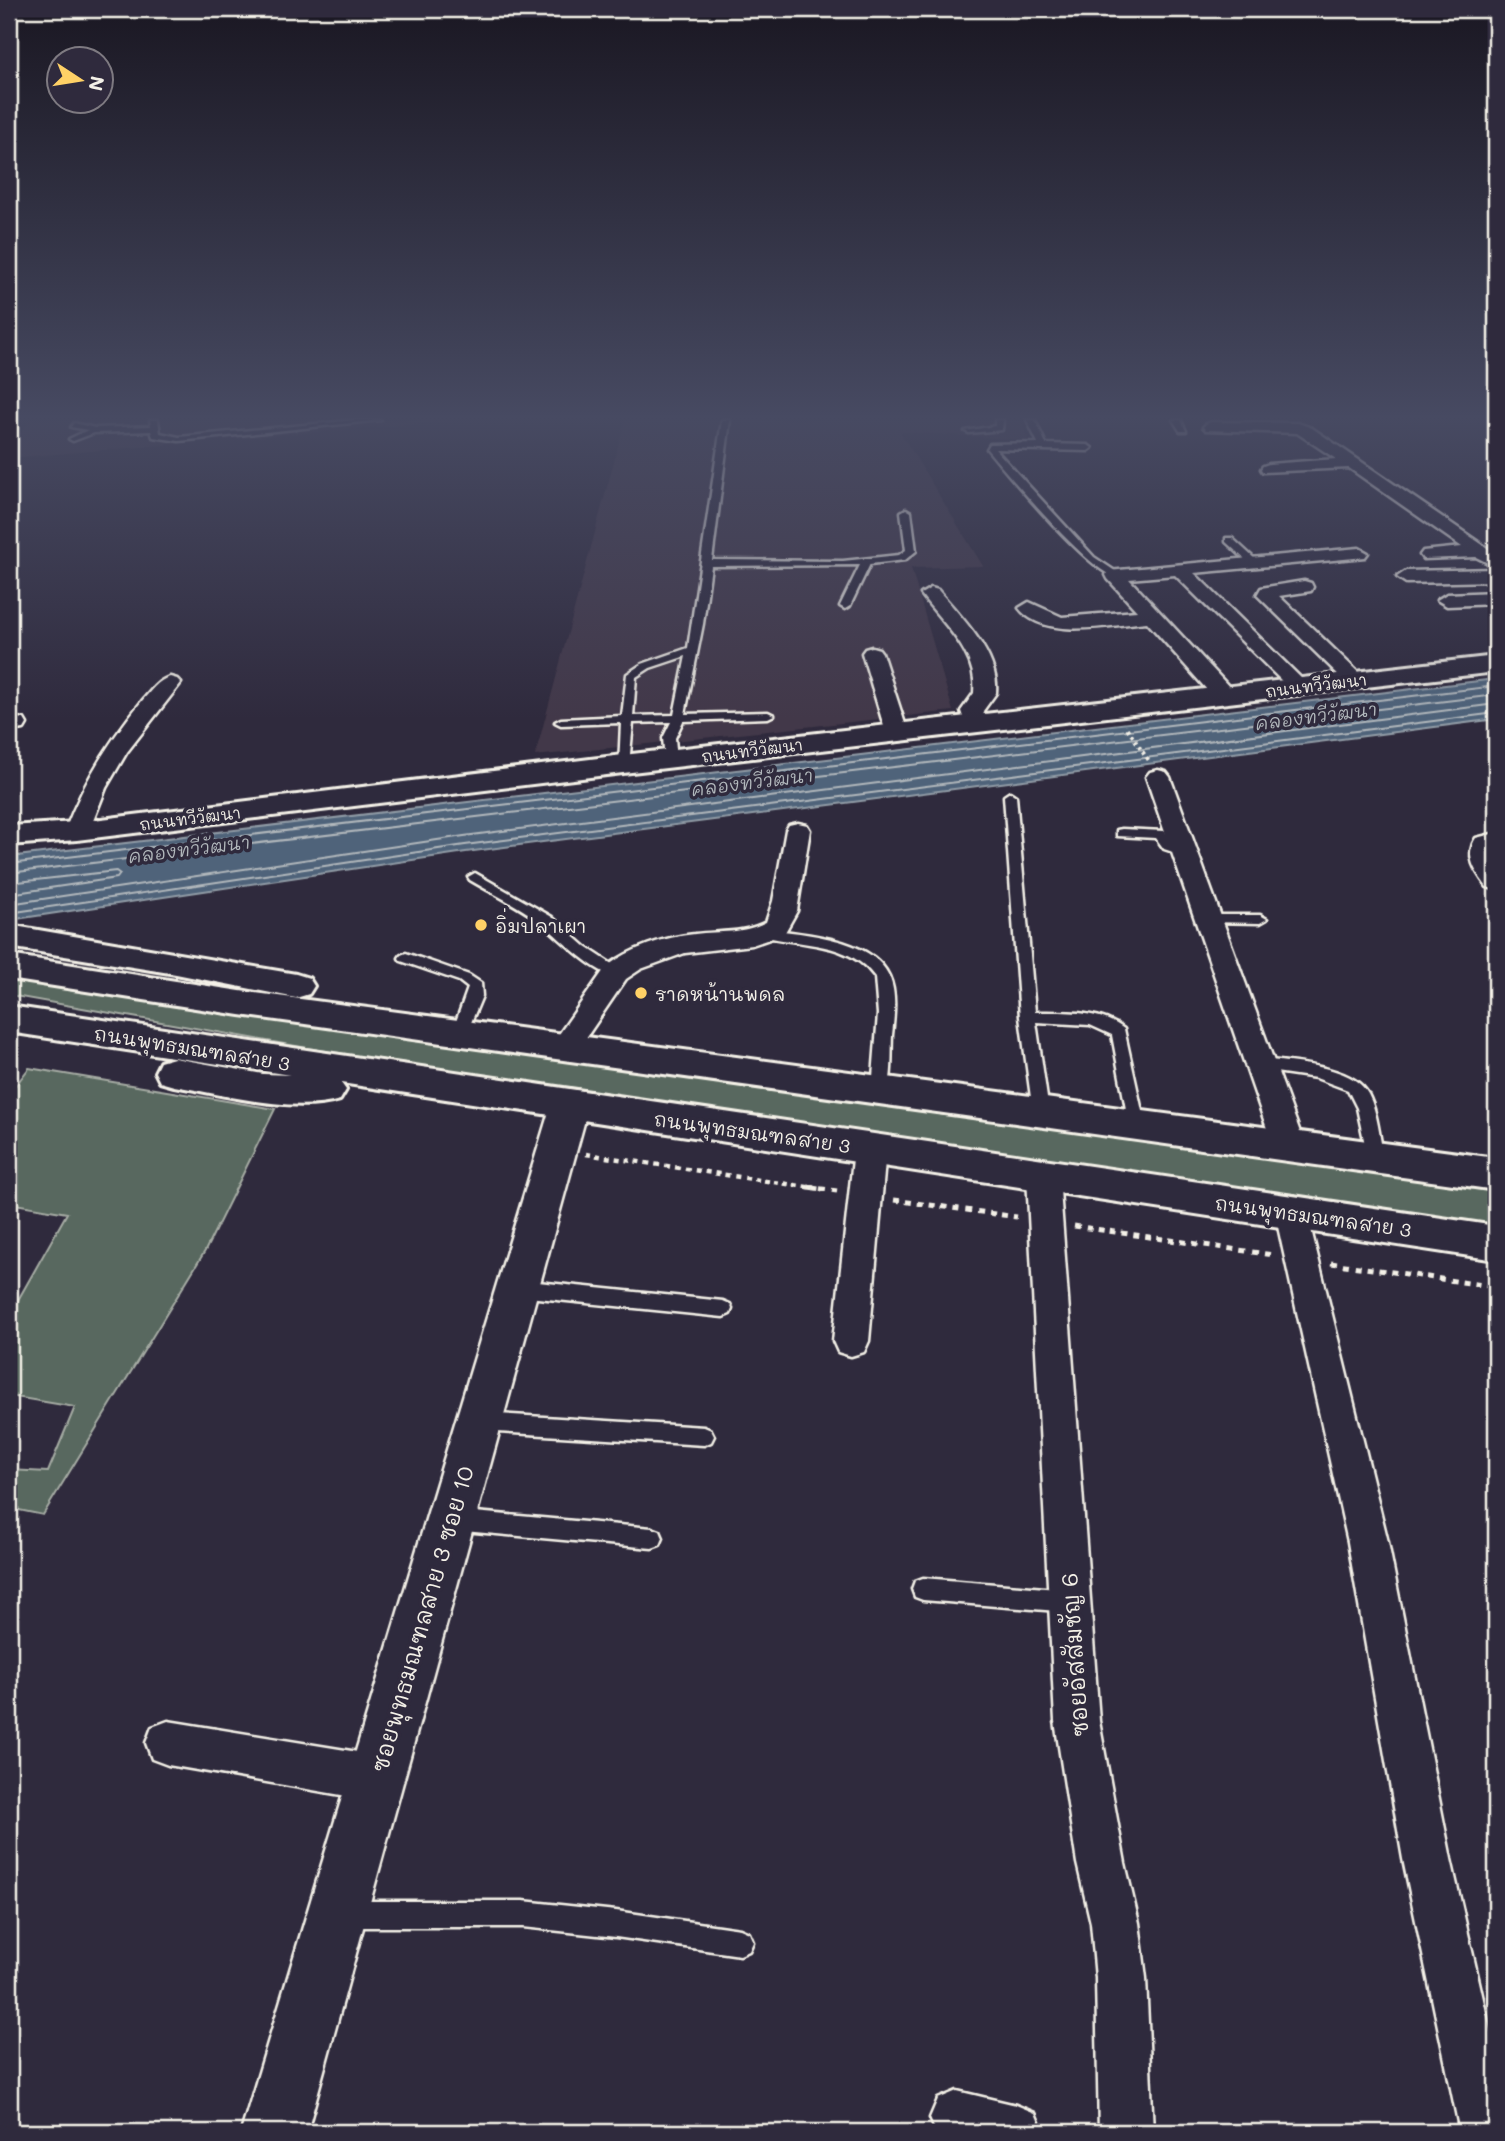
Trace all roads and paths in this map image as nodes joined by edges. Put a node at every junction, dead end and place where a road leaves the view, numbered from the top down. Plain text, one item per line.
1 (712, 520) edge
2 (907, 520) edge
3 (1055, 520) edge
4 (1436, 520) edge
5 (1230, 540) dead end
6 (1359, 553) dead end
7 (1429, 555) dead end
8 (1489, 556) edge
9 (866, 562) junction
10 (1253, 562) junction
11 (706, 563) junction
12 (1179, 569) junction
13 (1115, 575) junction
14 (1496, 575) edge
15 (1406, 577) dead end
16 (1304, 587) dead end
17 (931, 594) dead end
18 (1496, 598) edge
19 (1447, 600) dead end
20 (845, 606) dead end
21 (1029, 608) dead end
22 (1149, 616) junction
23 (693, 650) junction
24 (872, 653) dead end
25 (1496, 664) edge
26 (1355, 680) junction
27 (170, 683) dead end
28 (1299, 687) junction
29 (1224, 695) junction
30 (768, 715) dead end
31 (679, 717) junction
32 (627, 719) junction
33 (561, 722) dead end
34 (975, 724) junction
35 (1125, 725) dead end
36 (897, 733) junction
37 (671, 760) junction
38 (623, 764) junction
39 (1155, 771) joint
40 (1010, 796) dead end
41 (798, 830) dead end
42 (77, 831) junction
43 (1122, 833) dead end
44 (9, 835) edge
45 (1496, 840) edge
46 (1185, 852) junction
47 (475, 877) dead end
48 (1496, 882) edge
49 (1210, 919) junction
50 (1260, 919) dead end
51 (768, 933) junction
52 (9, 936) edge
53 (406, 958) dead end
54 (9, 967) edge
55 (615, 973) junction
56 (1028, 1017) junction
57 (9, 1019) edge
58 (450, 1031) junction
59 (9, 1041) edge
60 (565, 1047) junction
61 (1262, 1065) junction
62 (880, 1090) junction
63 (516, 1097) junction
64 (570, 1105) junction
65 (1041, 1112) junction
66 (1137, 1125) junction
67 (1289, 1146) junction
68 (870, 1150) junction
69 (1376, 1158) junction
70 (1496, 1174) edge
71 (1043, 1175) junction
72 (1291, 1213) junction
73 (1496, 1243) edge
74 (518, 1288) junction
75 (723, 1309) dead end
76 (851, 1341) dead end
77 (479, 1422) junction
78 (704, 1436) dead end
79 (451, 1520) junction
80 (652, 1538) dead end
81 (923, 1589) dead end
82 (1070, 1601) junction
83 (168, 1743) dead end
84 (376, 1778) junction
85 (337, 1914) junction
86 (740, 1942) dead end
87 (957, 2118) dead end
88 (274, 2132) edge
89 (1016, 2132) edge
90 (1126, 2132) edge
91 (1487, 2132) edge

1 - 11 lane
2 - 9 lane
3 - 13 lane
4 - 8 street
5 - 10 lane
6 - 10 street
7 - 8 street
9 - 11 lane
9 - 20 lane
10 - 12 street
11 - 23 lane
12 - 13 street
12 - 28 street
13 - 22 street
14 - 15 street
16 - 26 street
17 - 34 street
18 - 19 street
21 - 22 street
22 - 29 street
23 - 31 lane
23 - 32 lane
24 - 36 street
25 - 26 main road, ถนนทวีวัฒนา
26 - 28 main road, ถนนทวีวัฒนา
27 - 42 street
28 - 29 main road, ถนนทวีวัฒนา
29 - 34 main road, ถนนทวีวัฒนา
30 - 31 lane
31 - 32 lane
31 - 37 lane
32 - 33 lane
32 - 38 lane
34 - 36 main road, ถนนทวีวัฒนา
35 - 39 path
36 - 37 main road, ถนนทวีวัฒนา
37 - 38 main road, ถนนทวีวัฒนา
38 - 42 main road, ถนนทวีวัฒนา
39 - 46 street
40 - 56 lane
41 - 51 street
42 - 44 main road, ถนนทวีวัฒนา
43 - 46 lane
45 - 48 street
46 - 49 street
47 - 55 lane
49 - 50 lane
49 - 61 street
51 - 55 street
51 - 62 lane
52 - 58 main road
53 - 58 lane
54 - 58 main road
55 - 60 street
56 - 65 lane
56 - 66 lane
57 - 63 main road, ถนนพุทธมณฑลสาย 3
58 - 60 main road
59 - 63 main road
60 - 62 main road
61 - 67 street
61 - 69 lane
62 - 65 main road
63 - 64 main road, ถนนพุทธมณฑลสาย 3
64 - 68 main road, ถนนพุทธมณฑลสาย 3
64 - 74 street, ซอยพุทธมณฑลสาย 3 ซอย 10
65 - 66 main road
66 - 67 main road
67 - 69 main road
68 - 71 main road, ถนนพุทธมณฑลสาย 3
68 - 76 street
69 - 70 main road
71 - 72 main road, ถนนพุทธมณฑลสาย 3
71 - 82 street, ซอยอัสสัมชัญ 6
72 - 73 main road, ถนนพุทธมณฑลสาย 3
72 - 91 street
74 - 75 lane
74 - 77 street, ซอยพุทธมณฑลสาย 3 ซอย 10
77 - 78 lane
77 - 79 street, ซอยพุทธมณฑลสาย 3 ซอย 10
79 - 80 lane
79 - 84 street, ซอยพุทธมณฑลสาย 3 ซอย 10
81 - 82 lane
82 - 90 street, ซอยอัสสัมชัญ 6
83 - 84 street
84 - 85 street, ซอยพุทธมณฑลสาย 3 ซอย 10
85 - 86 lane
85 - 88 street, ซอยพุทธมณฑลสาย 3 ซอย 10
87 - 89 street

